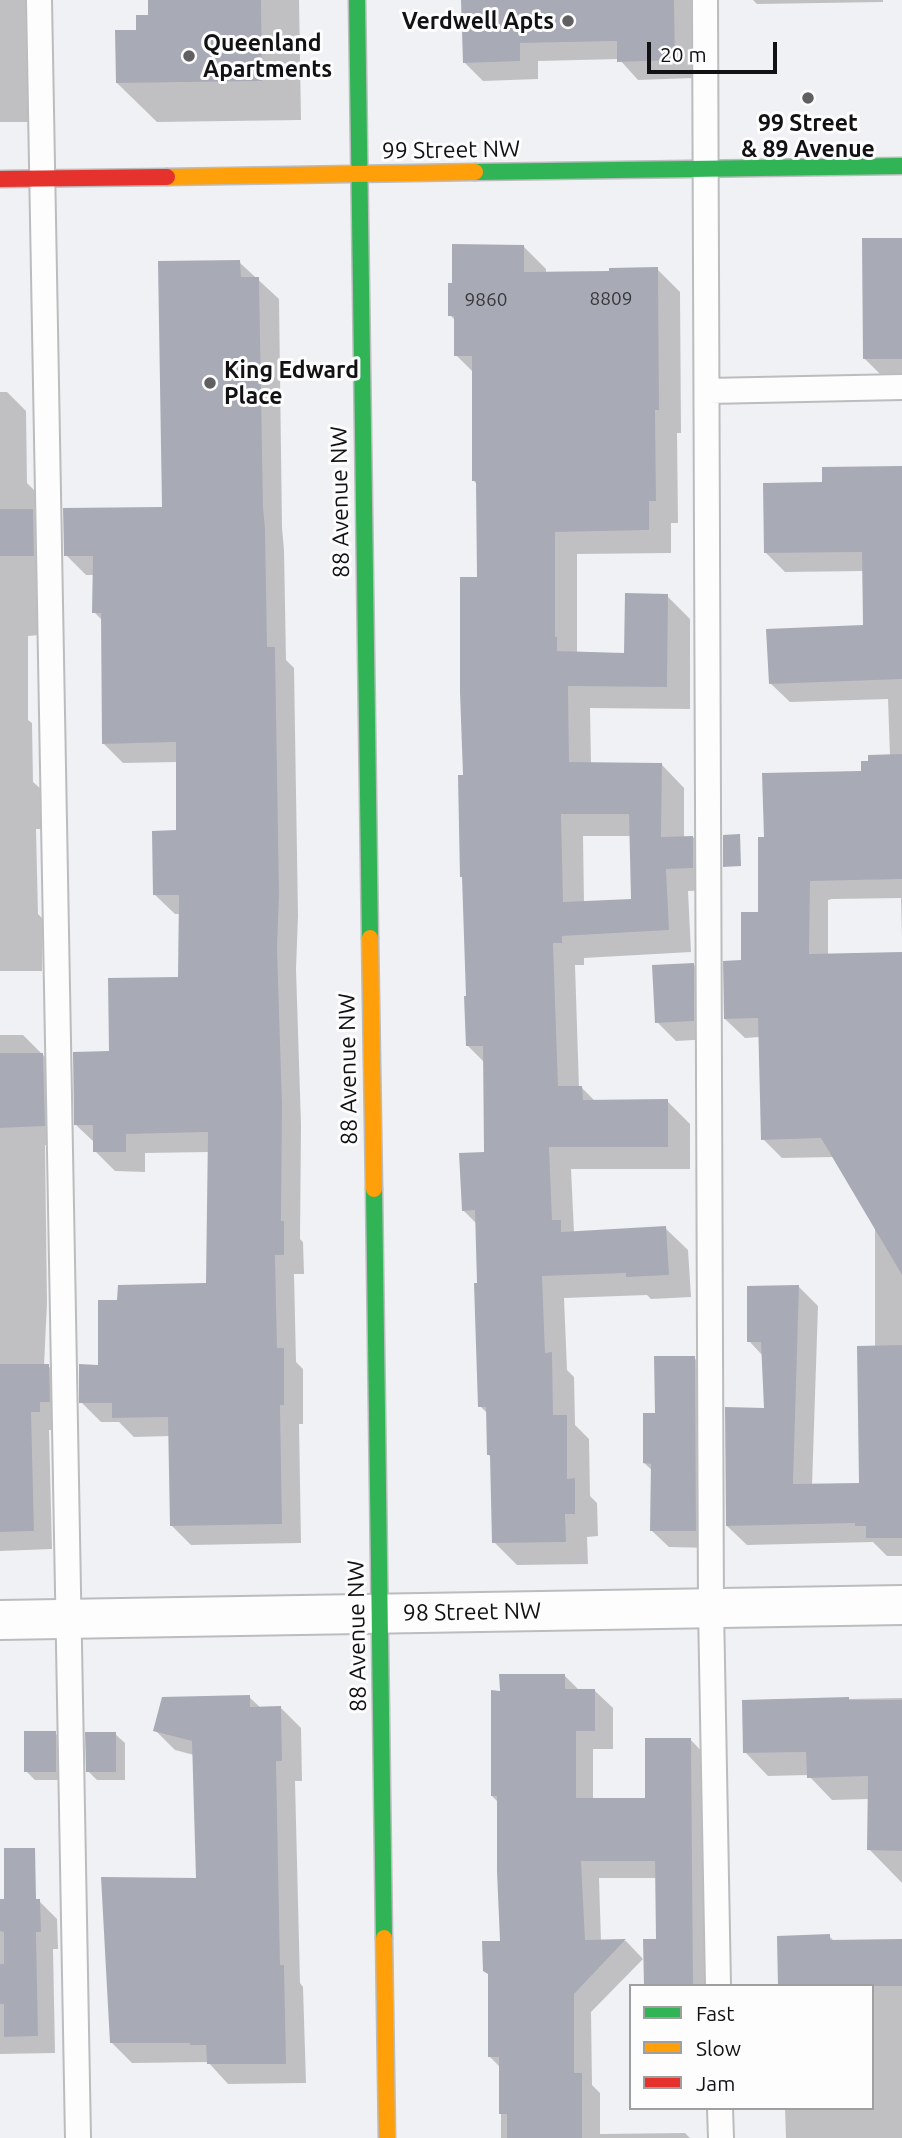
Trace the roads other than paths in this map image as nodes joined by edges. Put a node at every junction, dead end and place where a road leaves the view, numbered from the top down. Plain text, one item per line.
1 (38, 0) edge
2 (357, 0) edge
3 (705, 0) edge
4 (902, 166) edge
5 (707, 169) junction
6 (358, 174) junction
7 (40, 178) junction
8 (0, 179) edge
9 (902, 387) edge
10 (708, 391) junction
11 (902, 1605) edge
12 (711, 1608) junction
13 (379, 1614) junction
14 (68, 1619) junction
15 (0, 1620) edge
16 (718, 1984) edge
17 (720, 2110) edge
18 (78, 2138) edge
19 (387, 2138) edge
20 (721, 2138) edge

1 - 7 lane
2 - 6 street, 88 Avenue NW
3 - 5 lane
4 - 5 street, 99 Street NW
5 - 6 street, 99 Street NW
5 - 10 lane
6 - 7 street, 99 Street NW
6 - 13 street, 88 Avenue NW
7 - 8 street, 99 Street NW
7 - 14 lane
9 - 10 lane
10 - 12 lane
11 - 12 street, 98 Street NW
12 - 13 street, 98 Street NW
12 - 16 lane
13 - 14 street, 98 Street NW
13 - 19 street, 88 Avenue NW
14 - 15 street, 98 Street NW
14 - 18 lane
17 - 20 lane

